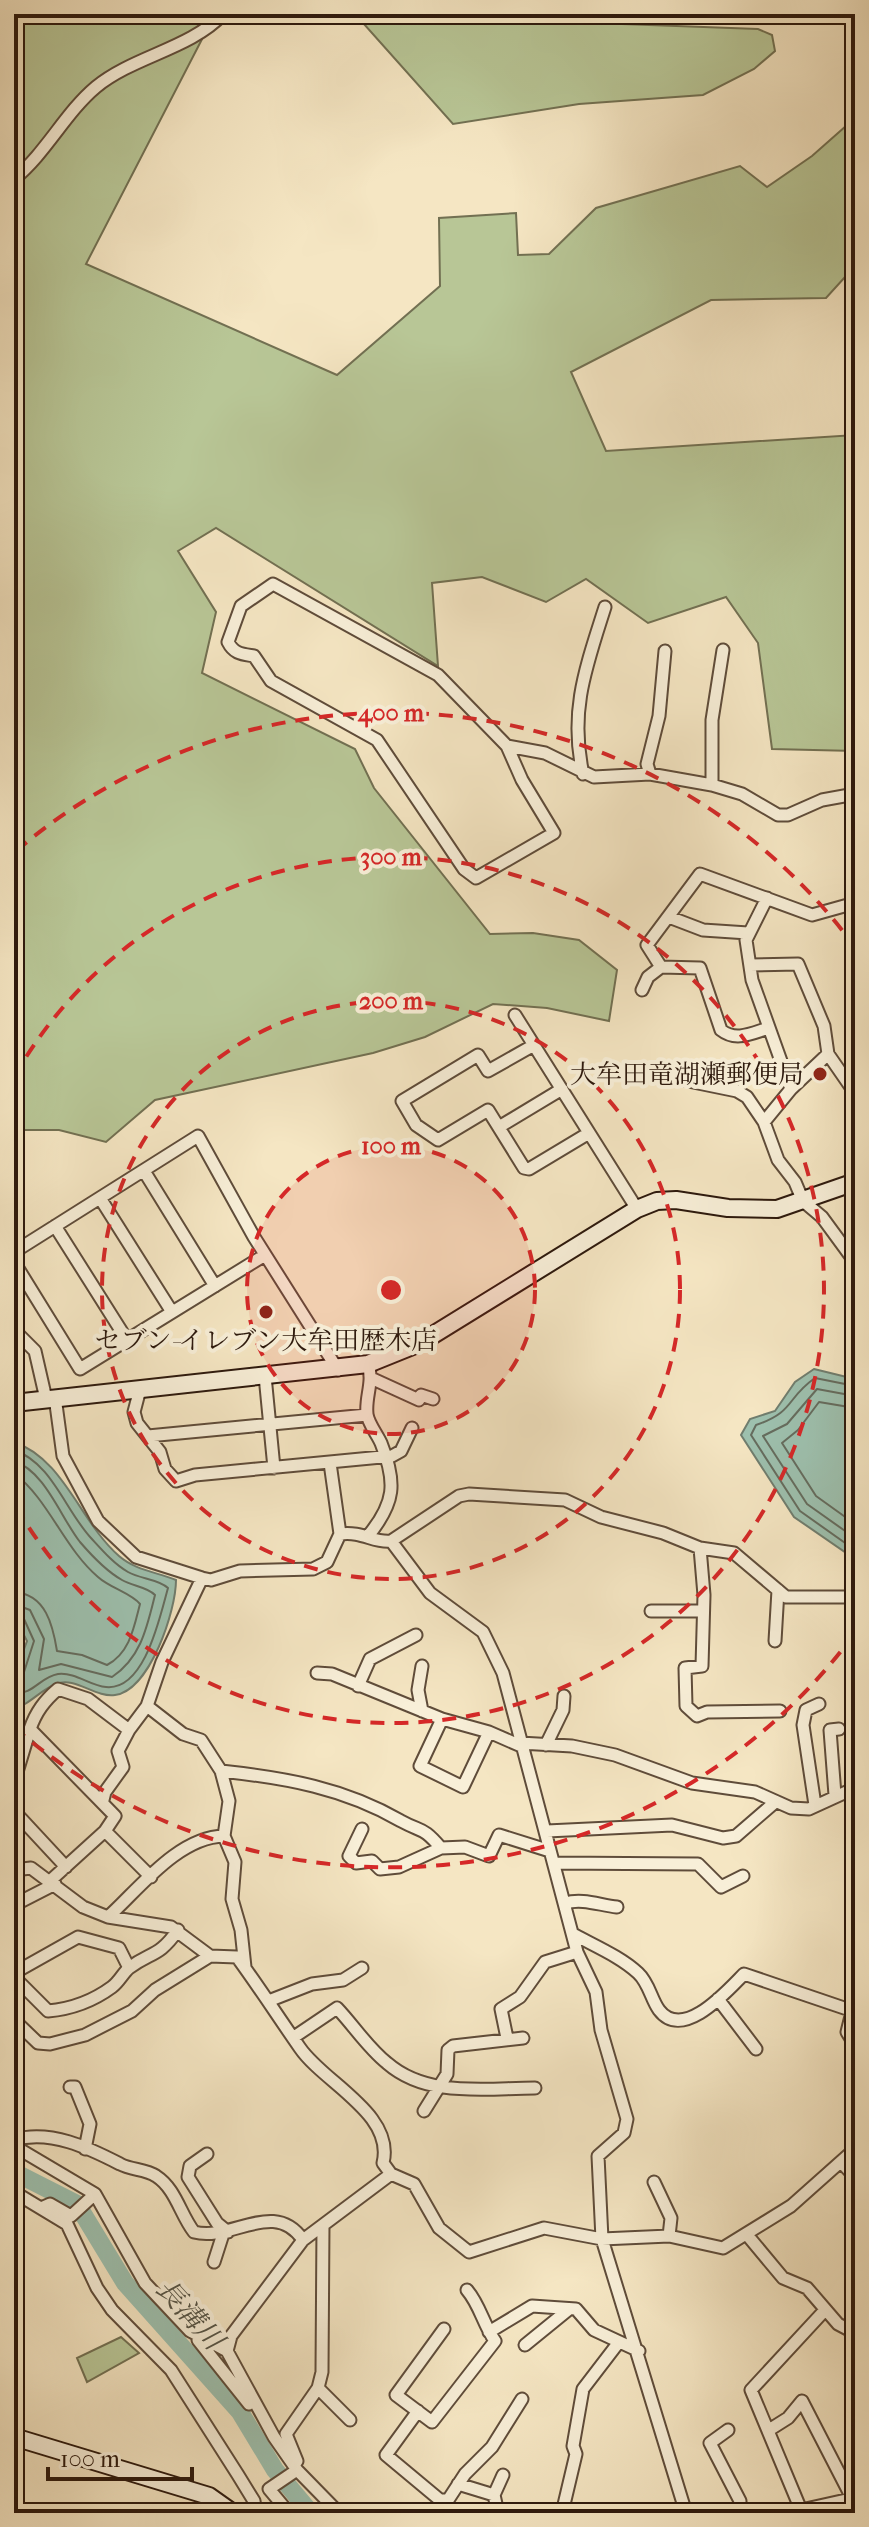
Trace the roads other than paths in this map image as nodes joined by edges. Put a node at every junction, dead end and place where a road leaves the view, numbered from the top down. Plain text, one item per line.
1 (223, 14) edge
2 (14, 179) edge
3 (605, 607) dead end
4 (723, 650) dead end
5 (665, 651) dead end
6 (507, 746) junction
7 (583, 774) junction
8 (650, 774) junction
9 (712, 785) junction
10 (855, 794) edge
11 (767, 898) junction
12 (855, 903) edge
13 (669, 917) junction
14 (748, 933) junction
15 (750, 965) junction
16 (661, 967) junction
17 (642, 990) dead end
18 (515, 1015) dead end
19 (769, 1028) junction
20 (534, 1045) junction
21 (828, 1054) junction
22 (659, 1075) dead end
23 (562, 1089) junction
24 (791, 1089) junction
25 (855, 1093) edge
26 (764, 1122) junction
27 (499, 1127) junction
28 (589, 1133) junction
29 (144, 1171) junction
30 (855, 1182) edge
31 (100, 1198) junction
32 (803, 1201) junction
33 (637, 1209) junction
34 (55, 1226) junction
35 (14, 1252) edge
36 (265, 1255) junction
37 (14, 1262) edge
38 (855, 1262) edge
39 (215, 1286) junction
40 (172, 1312) junction
41 (14, 1330) edge
42 (127, 1340) junction
43 (338, 1370) junction
44 (370, 1372) junction
45 (265, 1376) junction
46 (140, 1389) junction
47 (50, 1398) junction
48 (433, 1399) dead end
49 (14, 1403) edge
50 (367, 1415) junction
51 (270, 1424) junction
52 (412, 1428) dead end
53 (148, 1436) junction
54 (385, 1457) junction
55 (330, 1463) junction
56 (274, 1468) junction
57 (340, 1534) junction
58 (368, 1536) junction
59 (391, 1541) junction
60 (700, 1548) junction
61 (202, 1578) junction
62 (778, 1590) junction
63 (855, 1597) edge
64 (651, 1611) dead end
65 (703, 1611) junction
66 (416, 1635) dead end
67 (775, 1641) dead end
68 (422, 1666) dead end
69 (317, 1673) dead end
70 (358, 1686) junction
71 (564, 1696) dead end
72 (819, 1704) dead end
73 (147, 1706) junction
74 (422, 1711) junction
75 (780, 1711) dead end
76 (442, 1719) junction
77 (30, 1729) junction
78 (839, 1729) dead end
79 (129, 1730) junction
80 (489, 1732) junction
81 (520, 1744) junction
82 (546, 1745) junction
83 (221, 1771) junction
84 (14, 1782) edge
85 (855, 1788) edge
86 (835, 1795) junction
87 (103, 1800) junction
88 (774, 1803) junction
89 (815, 1805) junction
90 (14, 1811) edge
91 (362, 1829) dead end
92 (105, 1831) junction
93 (547, 1831) junction
94 (224, 1836) junction
95 (441, 1848) junction
96 (552, 1857) junction
97 (66, 1867) junction
98 (14, 1870) edge
99 (743, 1876) dead end
100 (151, 1877) junction
101 (53, 1882) junction
102 (565, 1903) junction
103 (14, 1905) edge
104 (617, 1907) dead end
105 (108, 1917) junction
106 (178, 1930) junction
107 (575, 1935) junction
108 (577, 1952) junction
109 (210, 1956) junction
110 (129, 1968) junction
111 (362, 1968) dead end
112 (245, 1969) junction
113 (14, 1975) edge
114 (718, 1999) junction
115 (271, 2000) junction
116 (853, 2005) edge
117 (14, 2020) edge
118 (294, 2037) junction
119 (507, 2038) junction
120 (523, 2038) dead end
121 (855, 2045) edge
122 (756, 2049) dead end
123 (70, 2087) dead end
124 (438, 2088) junction
125 (535, 2088) dead end
126 (424, 2111) dead end
127 (14, 2140) edge
128 (14, 2146) edge
129 (85, 2149) junction
130 (855, 2149) edge
131 (207, 2154) dead end
132 (841, 2162) junction
133 (391, 2174) junction
134 (855, 2177) edge
135 (654, 2182) dead end
136 (14, 2192) edge
137 (92, 2197) junction
138 (41, 2208) junction
139 (323, 2225) junction
140 (226, 2233) junction
141 (669, 2236) junction
142 (748, 2236) junction
143 (602, 2239) junction
144 (303, 2240) junction
145 (214, 2262) dead end
146 (467, 2290) dead end
147 (569, 2310) junction
148 (825, 2310) junction
149 (444, 2329) dead end
150 (190, 2331) junction
151 (489, 2332) junction
152 (855, 2333) edge
153 (619, 2342) junction
154 (525, 2345) dead end
155 (227, 2351) junction
156 (639, 2351) junction
157 (318, 2388) junction
158 (522, 2399) dead end
159 (418, 2411) junction
160 (350, 2420) dead end
161 (728, 2430) dead end
162 (769, 2430) junction
163 (14, 2437) edge
164 (274, 2437) junction
165 (297, 2470) junction
166 (503, 2475) dead end
167 (458, 2484) junction
168 (494, 2495) junction
169 (853, 2498) edge
170 (801, 2510) junction
171 (233, 2513) edge
172 (256, 2513) edge
173 (289, 2513) edge
174 (339, 2513) edge
175 (498, 2513) edge
176 (562, 2513) edge
177 (627, 2513) edge
178 (654, 2513) edge
179 (686, 2513) edge
180 (740, 2513) edge
181 (783, 2513) edge

1 - 2 street
3 - 7 street
4 - 9 street
5 - 8 street
6 - 6 street
6 - 7 street
7 - 8 street
8 - 9 street
9 - 10 street
11 - 12 street
11 - 13 street
11 - 14 street
13 - 14 street
13 - 16 street
14 - 15 street
15 - 19 street
15 - 21 street
16 - 17 street
16 - 19 street
18 - 20 street
19 - 24 street
20 - 23 street
20 - 27 street
21 - 24 street
21 - 25 street
22 - 26 street
23 - 27 street
23 - 28 street
24 - 26 street
26 - 32 street
27 - 28 street
28 - 33 street
29 - 31 street
29 - 36 street
29 - 39 street
30 - 32 street
31 - 34 street
31 - 40 street
32 - 33 street
32 - 38 street
33 - 44 street
34 - 35 street
34 - 42 street
36 - 39 street
36 - 43 street
37 - 42 street
39 - 40 street
40 - 42 street
41 - 47 street
43 - 44 street
43 - 45 street
44 - 48 street
44 - 50 street
45 - 46 street
45 - 51 street
46 - 47 street
46 - 53 street
47 - 49 street
47 - 61 street
50 - 51 street
50 - 54 street
51 - 53 street
51 - 56 street
52 - 54 street
53 - 56 street
54 - 55 street
54 - 58 street
55 - 56 street
55 - 57 street
57 - 58 street
57 - 61 street
58 - 59 street
59 - 60 street
59 - 81 street
60 - 62 street
60 - 65 street
61 - 73 street
62 - 63 street
62 - 67 street
64 - 65 street
65 - 75 street
66 - 70 street
68 - 74 street
69 - 70 street
70 - 74 street
71 - 82 street
72 - 89 street
73 - 79 street
73 - 83 street
74 - 76 street
76 - 80 street
76 - 80 street
77 - 79 street
77 - 84 street
77 - 87 street
78 - 86 street
79 - 87 street
80 - 81 street
81 - 82 street
81 - 93 street
82 - 88 street
83 - 94 street
83 - 95 street
85 - 86 street
86 - 89 street
87 - 92 street
88 - 89 street
88 - 93 street
90 - 97 street
91 - 95 street
92 - 97 street
92 - 100 street
93 - 96 street
94 - 100 street
94 - 112 street
95 - 96 street
96 - 99 street
96 - 102 street
97 - 101 street
98 - 101 street
100 - 105 street
101 - 103 street
101 - 105 street
102 - 104 street
102 - 107 street
105 - 106 street
106 - 109 street
106 - 110 street
107 - 108 street
107 - 114 street
108 - 119 street
108 - 143 street
109 - 112 street
109 - 117 street
110 - 113 street
110 - 113 street
111 - 115 street
112 - 115 street
114 - 116 street
114 - 122 street
115 - 118 street
116 - 121 street
118 - 124 street
118 - 133 street
119 - 120 street
119 - 124 street
123 - 129 street
124 - 125 street
124 - 126 street
127 - 129 street
128 - 137 street
129 - 140 street
130 - 132 street
131 - 140 street
132 - 134 street
132 - 142 street
133 - 139 street
133 - 143 street
135 - 141 street
136 - 138 street
137 - 138 street
137 - 150 street
138 - 172 street
139 - 144 street
139 - 157 street
140 - 144 street
140 - 145 street
141 - 142 street
141 - 143 street
142 - 148 street
143 - 156 street
144 - 155 street
146 - 151 street
147 - 151 street
147 - 153 street
147 - 154 street
148 - 152 street
148 - 162 street
149 - 159 street
150 - 155 street
150 - 164 street
151 - 159 street
153 - 156 street
153 - 176 street
155 - 164 street
156 - 179 street
157 - 160 street
157 - 165 street
158 - 167 street
159 - 167 street
161 - 180 street
162 - 169 street
162 - 170 street
163 - 171 street
164 - 165 street
165 - 173 street
165 - 174 street
166 - 168 street
167 - 168 street
168 - 175 street
169 - 170 street
170 - 181 street
177 - 178 street

